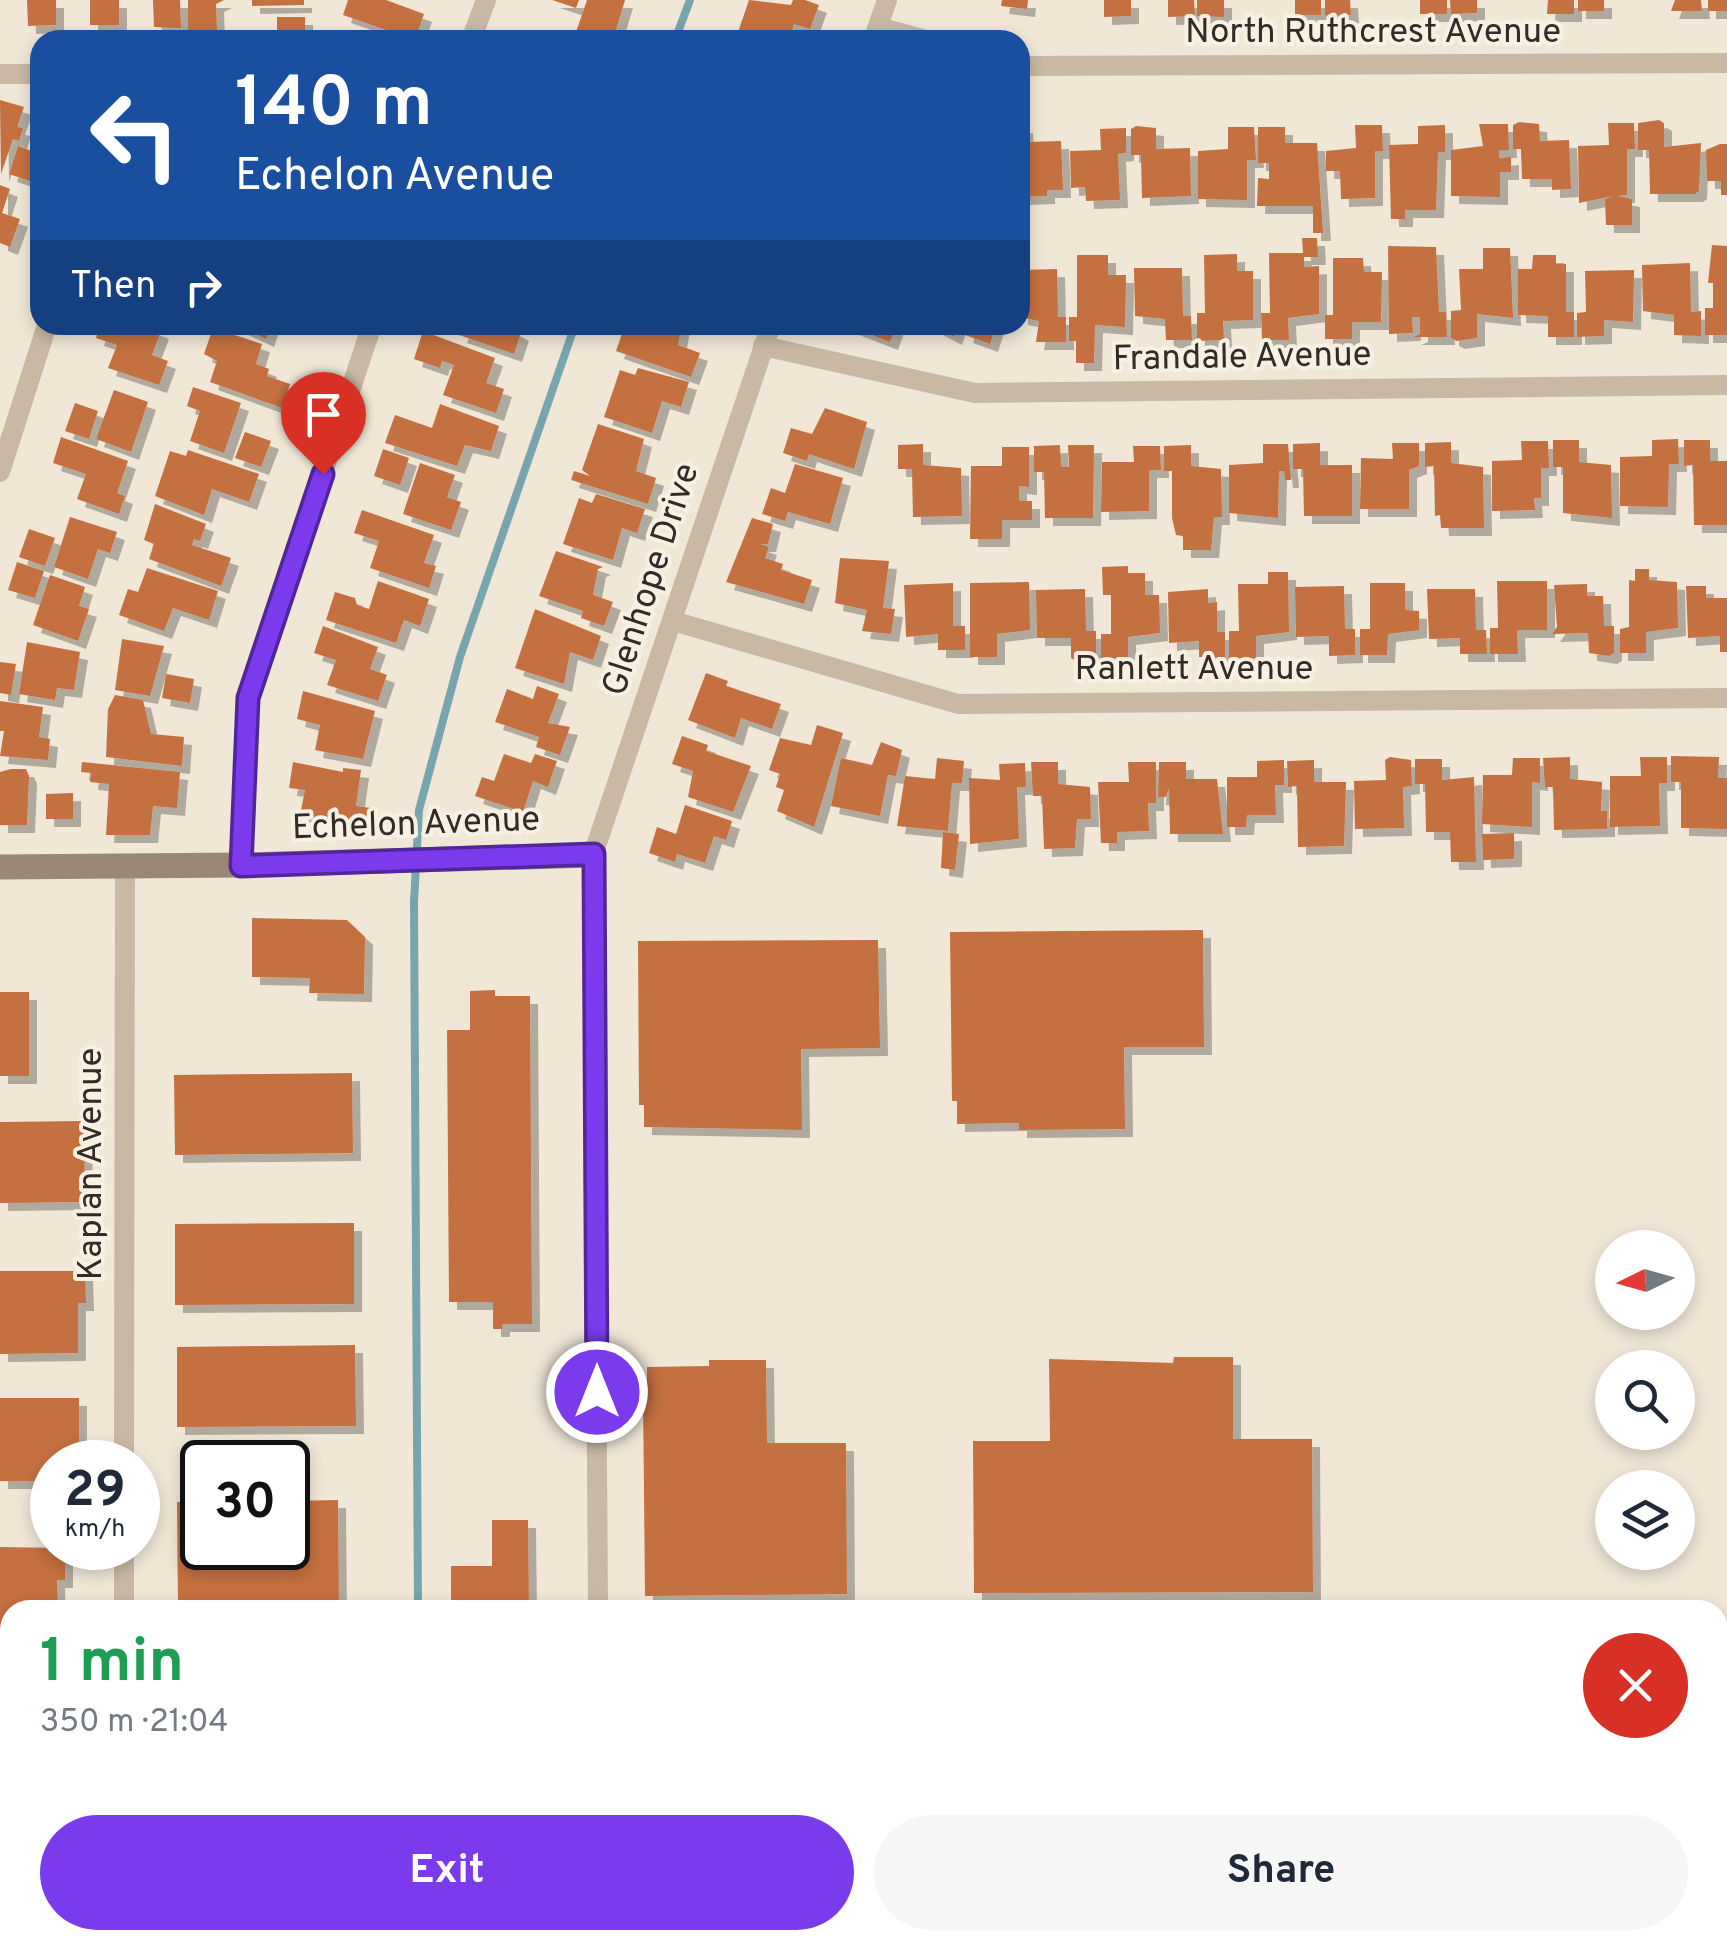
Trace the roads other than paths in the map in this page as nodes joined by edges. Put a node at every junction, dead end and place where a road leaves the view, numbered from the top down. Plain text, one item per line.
1 (486, 0) edge
2 (886, 0) edge
3 (475, 30) edge
4 (877, 30) edge
5 (1727, 63) edge
6 (1030, 66) edge
7 (0, 74) edge
8 (30, 74) edge
9 (42, 335) edge
10 (369, 335) edge
11 (767, 335) edge
12 (763, 346) junction
13 (1727, 386) edge
14 (9, 415) edge
15 (0, 472) edge
16 (673, 622) junction
17 (1727, 698) edge
18 (594, 854) junction
19 (125, 865) junction
20 (0, 866) edge
21 (241, 866) junction
22 (124, 1440) edge
23 (124, 1570) edge
24 (124, 1600) dead end
25 (598, 1600) edge

1 - 3 street
2 - 4 street
5 - 6 street, North Ruthcrest Avenue
7 - 8 street
9 - 14 street
10 - 21 street
11 - 12 street, Glenhope Drive
12 - 13 street, Frandale Avenue
12 - 16 street, Glenhope Drive
14 - 15 street
16 - 17 street, Ranlett Avenue
16 - 18 street, Glenhope Drive
18 - 21 street, Echelon Avenue
18 - 25 street, Glenhope Drive
19 - 20 street, Echelon Avenue
19 - 21 street, Echelon Avenue
19 - 22 street, Kaplan Avenue
23 - 24 street

